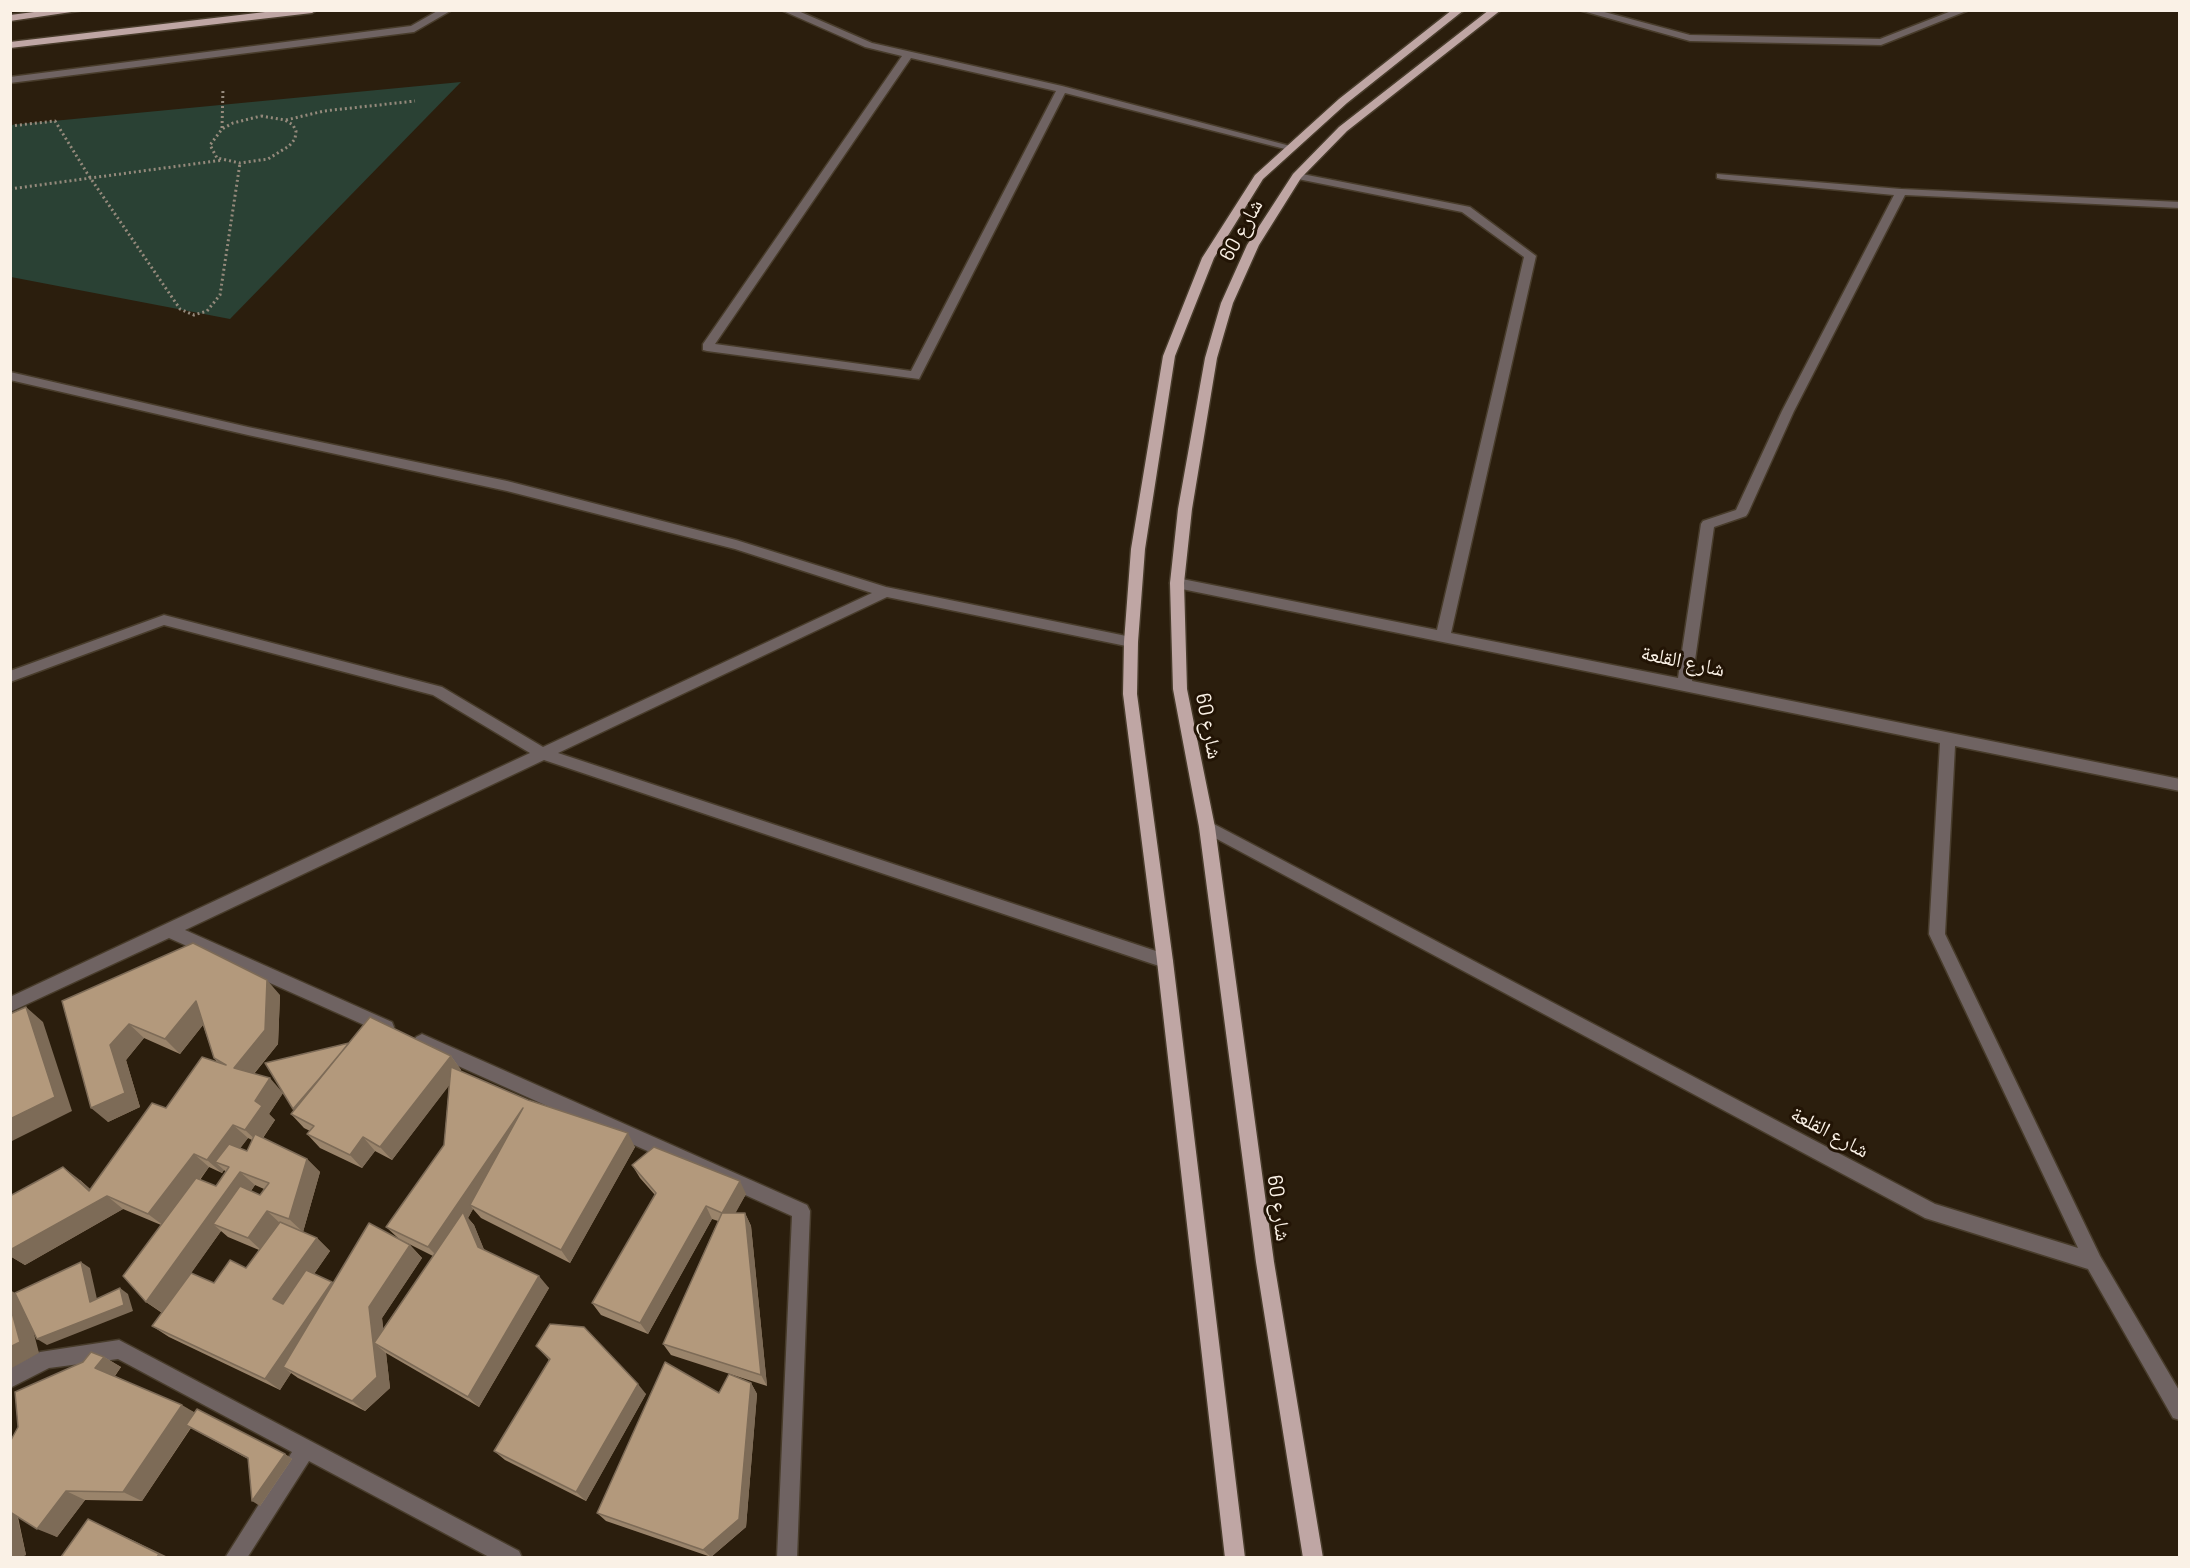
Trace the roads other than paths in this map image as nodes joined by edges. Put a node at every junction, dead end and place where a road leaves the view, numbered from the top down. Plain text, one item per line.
1 (80, 10) edge
2 (312, 10) edge
3 (447, 10) edge
4 (786, 10) edge
5 (1459, 10) edge
6 (1496, 10) edge
7 (1584, 10) edge
8 (1964, 10) edge
9 (10, 18) edge
10 (10, 45) edge
11 (908, 54) junction
12 (10, 80) edge
13 (1062, 89) junction
14 (1289, 147) junction
15 (1297, 176) junction
16 (1721, 176) dead end
17 (1901, 192) junction
18 (2180, 205) edge
19 (10, 376) edge
20 (1177, 583) junction
21 (886, 592) junction
22 (1443, 635) junction
23 (1131, 642) junction
24 (10, 677) edge
25 (1684, 684) junction
26 (1948, 738) junction
27 (543, 754) junction
28 (2180, 785) edge
29 (1207, 827) junction
30 (170, 931) junction
31 (1165, 961) junction
32 (10, 1005) edge
33 (2094, 1262) junction
34 (10, 1379) edge
35 (2180, 1411) edge
36 (306, 1448) junction
37 (235, 1557) edge
38 (512, 1557) edge
39 (787, 1557) edge
40 (1235, 1557) edge
41 (1313, 1557) edge

1 - 9 main road
2 - 10 main road
3 - 12 street
4 - 11 street
5 - 14 main road, شارع 60
6 - 15 main road, شارع 60
7 - 8 street
11 - 13 street
11 - 13 street
13 - 14 street
14 - 23 main road, شارع 60
15 - 20 main road, شارع 60
15 - 22 street
16 - 17 street
17 - 18 street
17 - 25 street
19 - 21 street
20 - 22 street, شارع القلعة
20 - 29 main road, شارع 60
21 - 23 street
21 - 27 street
22 - 25 street, شارع القلعة
23 - 31 main road, شارع 60
24 - 27 street
25 - 26 street, شارع القلعة
26 - 28 street, شارع القلعة
26 - 33 street
27 - 30 street
27 - 31 street
29 - 33 street, شارع القلعة
29 - 41 main road, شارع 60
30 - 32 street
30 - 39 street
31 - 40 main road, شارع 60
33 - 35 street
34 - 36 street
36 - 37 street
36 - 38 street

